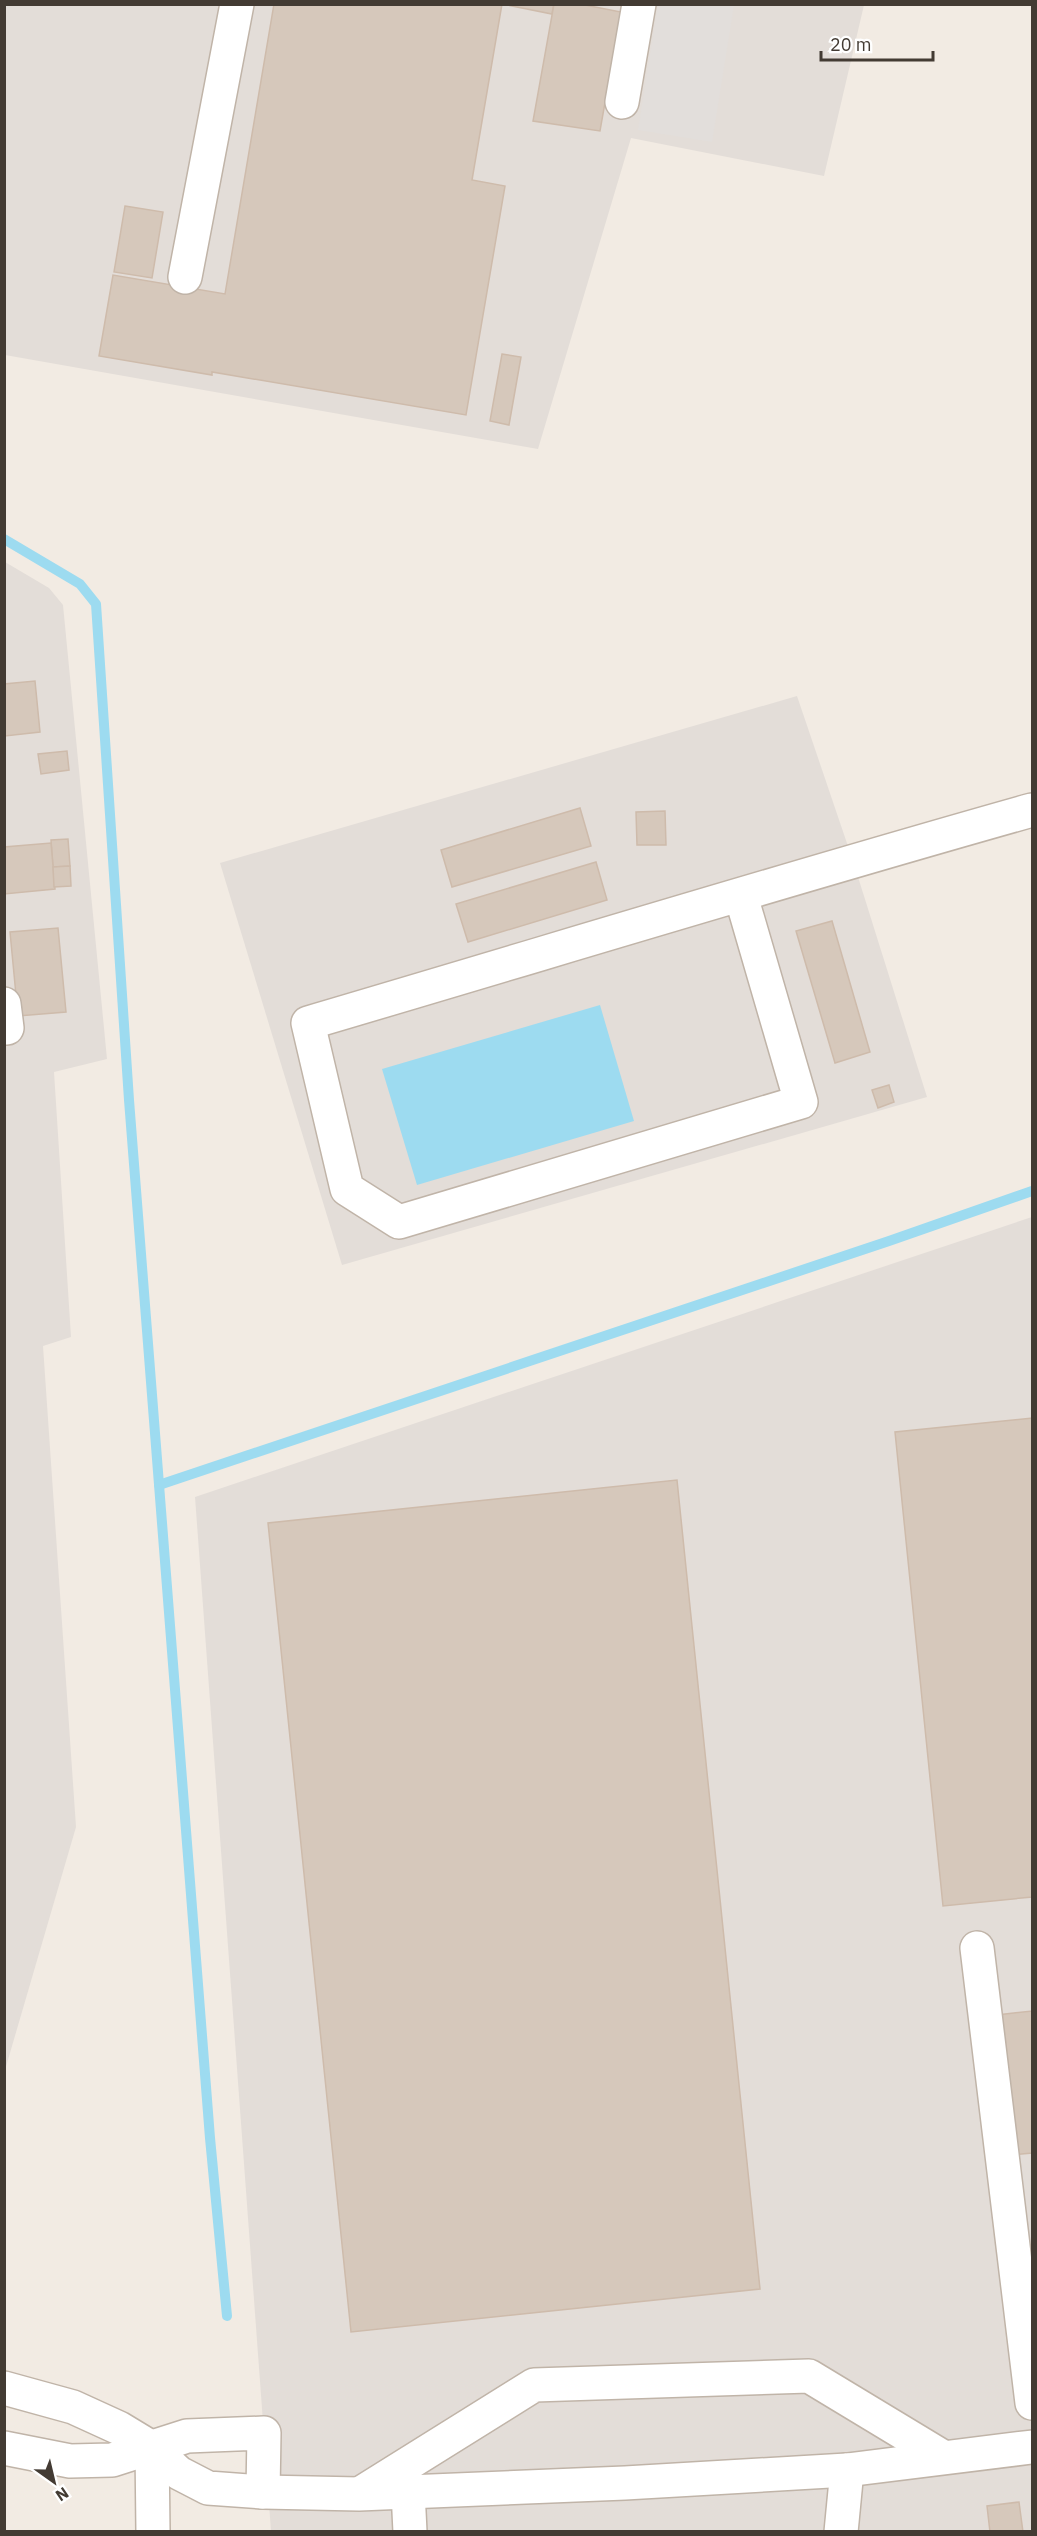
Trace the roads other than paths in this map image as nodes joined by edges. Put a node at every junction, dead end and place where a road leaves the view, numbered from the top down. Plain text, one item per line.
1 (237, 4) edge
2 (639, 4) edge
3 (622, 102) dead end
4 (185, 277) dead end
5 (1032, 810) edge
6 (741, 896) junction
7 (977, 1948) dead end
8 (4, 2388) edge
9 (1032, 2403) edge
10 (1032, 2447) edge
11 (4, 2448) edge
12 (152, 2448) junction
13 (943, 2457) junction
14 (847, 2470) junction
15 (408, 2491) junction
16 (263, 2492) junction
17 (359, 2494) junction
18 (153, 2532) edge
19 (410, 2532) edge
20 (841, 2532) edge

1 - 4 street
2 - 3 street
5 - 6 street
6 - 6 street
7 - 9 street
8 - 12 street
10 - 13 street
11 - 12 street
12 - 16 street
12 - 16 street
12 - 18 street
13 - 14 street
13 - 17 street
14 - 15 street
14 - 20 street
15 - 17 street
15 - 19 street
16 - 17 street

